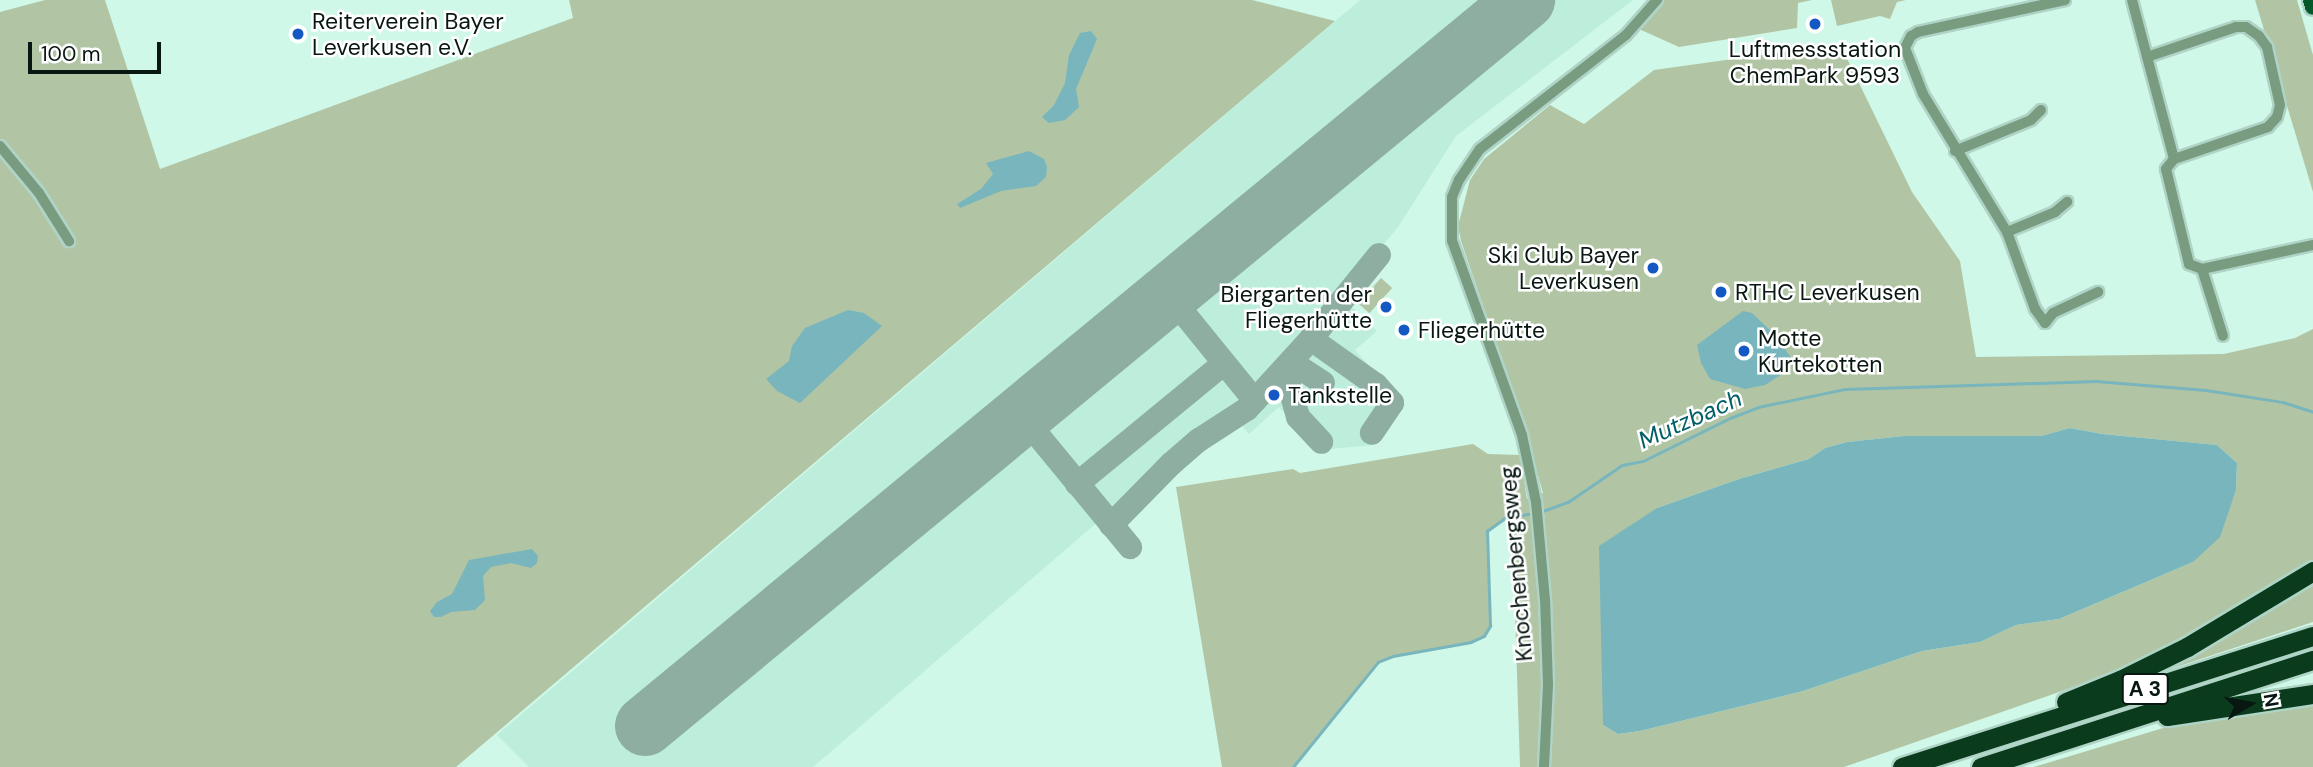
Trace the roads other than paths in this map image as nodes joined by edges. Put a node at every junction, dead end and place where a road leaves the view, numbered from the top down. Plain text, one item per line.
1 (1657, 0) edge
2 (2065, 0) edge
3 (2132, 0) edge
4 (2311, 0) edge
5 (2018, 6) edge
6 (2313, 7) edge
7 (2147, 57) junction
8 (2041, 110) dead end
9 (0, 146) edge
10 (1955, 151) junction
11 (2174, 159) junction
12 (2067, 202) dead end
13 (2007, 232) junction
14 (69, 241) dead end
15 (2313, 245) edge
16 (2202, 269) junction
17 (2098, 292) dead end
18 (2223, 336) dead end
19 (2313, 571) edge
20 (2313, 636) edge
21 (2313, 660) edge
22 (2313, 694) edge
23 (2138, 716) junction
24 (1977, 743) junction
25 (1544, 767) edge
26 (1902, 767) edge
27 (1981, 767) edge

1 - 25 street, Knochenbergsweg
2 - 5 street
3 - 7 street
4 - 6 main road
5 - 10 street
7 - 11 street
7 - 11 street
8 - 10 street
9 - 14 street
10 - 13 street
11 - 16 street
12 - 13 street
13 - 17 street
15 - 16 street
16 - 18 street
19 - 24 highway
20 - 24 highway, A 3
21 - 23 highway, A 3
22 - 23 highway
23 - 27 highway, A 3
24 - 26 highway, A 3

